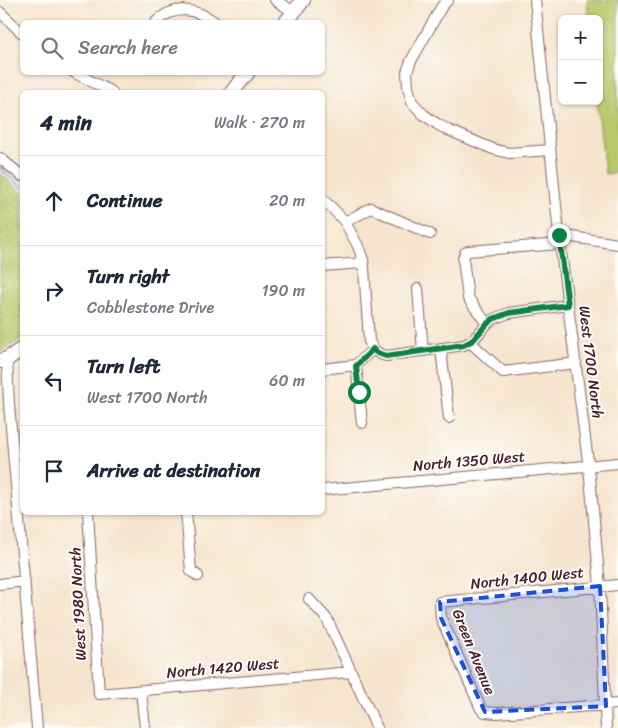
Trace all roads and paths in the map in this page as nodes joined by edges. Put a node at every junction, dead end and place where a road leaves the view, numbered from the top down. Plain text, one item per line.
1 (275, 0) edge
2 (303, 0) edge
3 (448, 0) edge
4 (535, 0) edge
5 (0, 12) edge
6 (290, 17) edge
7 (159, 20) edge
8 (212, 20) edge
9 (20, 31) edge
10 (79, 75) edge
11 (246, 75) edge
12 (108, 90) edge
13 (234, 90) edge
14 (550, 150) junction
15 (0, 158) edge
16 (20, 174) edge
17 (325, 202) edge
18 (345, 222) junction
19 (430, 234) dead end
20 (560, 239) junction
21 (618, 244) edge
22 (363, 263) junction
23 (325, 266) edge
24 (418, 289) dead end
25 (568, 305) junction
26 (487, 324) junction
27 (470, 342) junction
28 (373, 349) junction
29 (441, 349) junction
30 (20, 350) edge
31 (423, 351) junction
32 (3, 360) edge
33 (576, 363) junction
34 (356, 366) junction
35 (325, 369) edge
36 (449, 418) dead end
37 (362, 423) dead end
38 (618, 463) edge
39 (588, 466) junction
40 (325, 490) edge
41 (88, 515) edge
42 (186, 515) edge
43 (198, 576) dead end
44 (25, 581) junction
45 (0, 584) edge
46 (618, 585) edge
47 (600, 586) junction
48 (309, 599) dead end
49 (440, 602) joint
50 (351, 672) junction
51 (141, 691) junction
52 (99, 694) joint
53 (618, 704) edge
54 (606, 706) junction
55 (37, 728) edge
56 (144, 728) edge
57 (378, 728) edge
58 (606, 728) edge

1 - 6 street
2 - 6 main road
3 - 14 street
4 - 14 street, West 1700 North
5 - 9 street
7 - 8 street
10 - 12 street
11 - 13 main road
14 - 20 street, West 1700 North
15 - 16 street
17 - 18 street
18 - 19 street
18 - 22 street
20 - 21 street
20 - 25 street, West 1700 North
20 - 26 street
22 - 23 street
22 - 28 street
24 - 31 street
25 - 26 street
25 - 33 street, West 1700 North
26 - 27 street
27 - 29 street
27 - 33 street
28 - 31 street
28 - 34 street
29 - 31 street
29 - 36 street
30 - 32 main road
32 - 44 street
33 - 39 street, West 1700 North
34 - 35 street
34 - 37 street
38 - 39 street, North 1350 West
39 - 40 street, North 1350 West
39 - 47 street, West 1700 North
41 - 52 street, West 1980 North
42 - 43 street
44 - 45 street
44 - 55 street
46 - 47 street, North 1400 West
47 - 49 street, North 1400 West
47 - 54 street, West 1700 North
48 - 50 street
49 - 54 street, Green Avenue
50 - 51 street, North 1420 West
50 - 57 street
51 - 52 street, North 1420 West
51 - 56 street
53 - 54 street
54 - 58 street, West 1700 North

